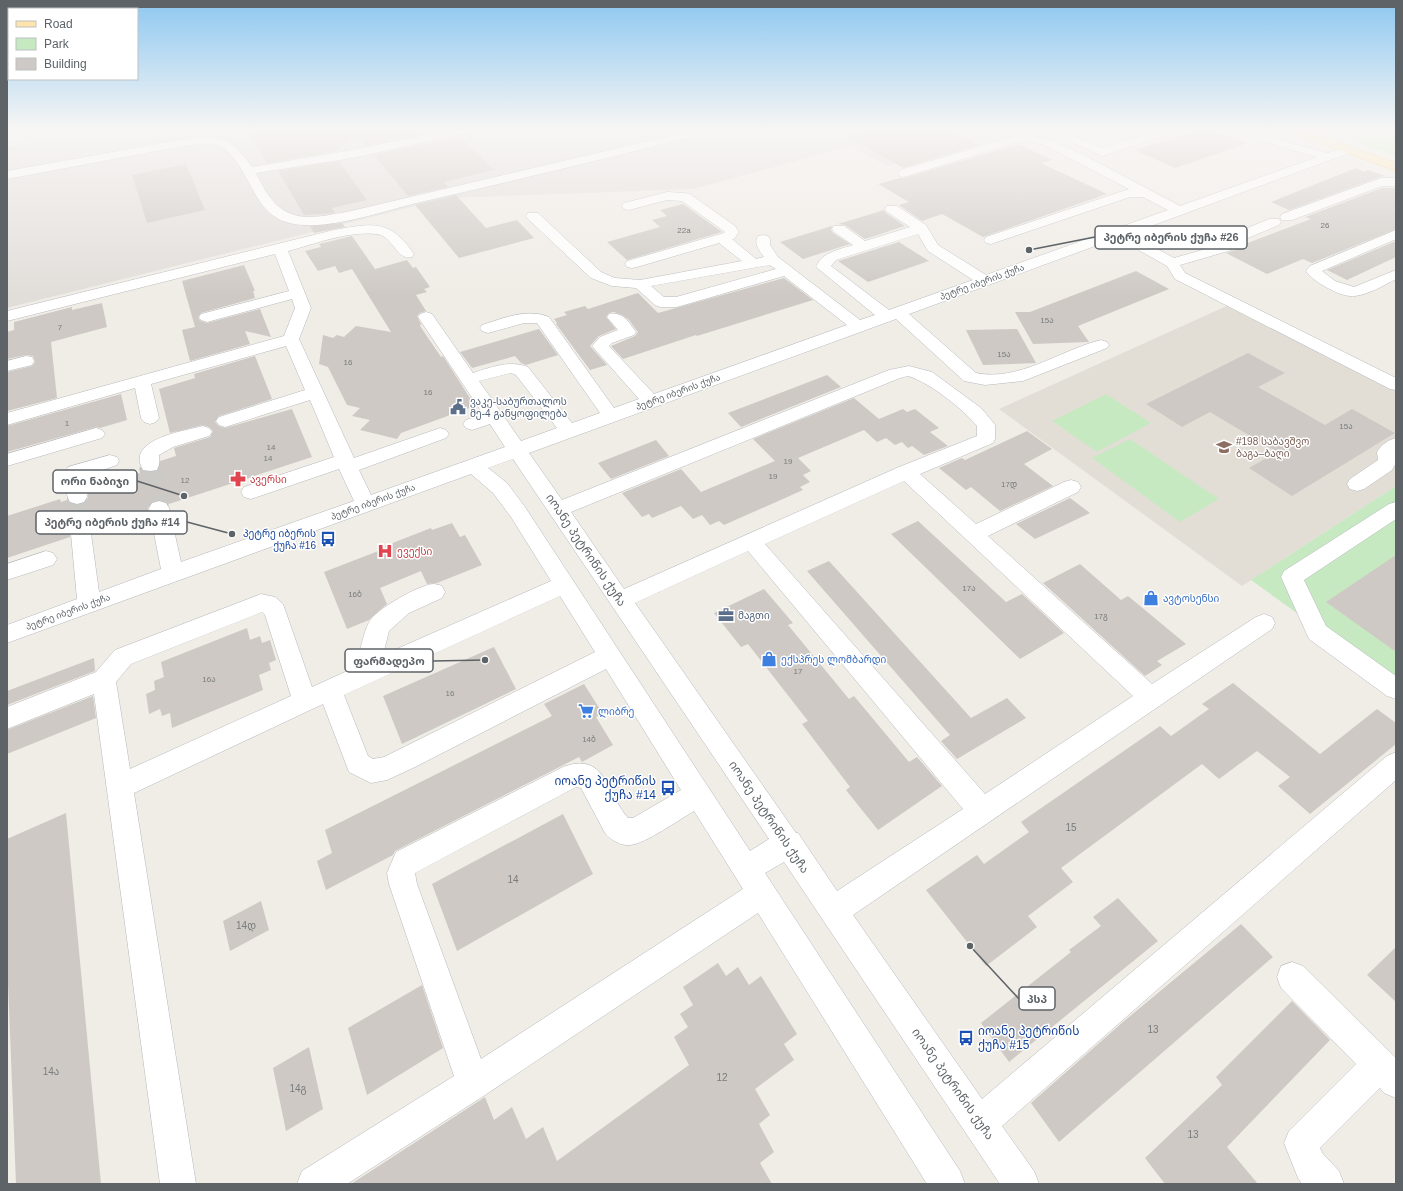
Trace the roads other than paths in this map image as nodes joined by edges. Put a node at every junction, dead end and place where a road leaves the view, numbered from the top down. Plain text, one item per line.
1 (255, 185) edge
2 (480, 185) edge
3 (1131, 185) edge
4 (1252, 185) edge
5 (1374, 185) edge
6 (1147, 193) junction
7 (629, 206) dead end
8 (892, 209) dead end
9 (1179, 211) junction
10 (533, 216) dead end
11 (921, 228) junction
12 (839, 229) dead end
13 (1117, 233) junction
14 (720, 238) junction
15 (1393, 238) edge
16 (763, 239) dead end
17 (991, 240) dead end
18 (864, 247) junction
19 (280, 249) junction
20 (406, 254) dead end
21 (773, 260) junction
22 (753, 263) junction
23 (632, 264) dead end
24 (1172, 264) junction
25 (786, 270) junction
26 (1396, 274) edge
27 (985, 281) junction
28 (640, 284) junction
29 (297, 293) junction
30 (892, 314) junction
31 (7, 316) edge
32 (207, 317) dead end
33 (426, 317) dead end
34 (615, 317) dead end
35 (858, 326) junction
36 (488, 328) dead end
37 (291, 339) junction
38 (1101, 345) dead end
39 (26, 361) dead end
40 (7, 366) edge
41 (479, 376) dead end
42 (142, 381) junction
43 (1396, 386) edge
44 (315, 393) junction
45 (651, 401) junction
46 (494, 416) junction
47 (611, 416) junction
48 (150, 418) dead end
49 (7, 420) edge
50 (225, 421) dead end
51 (472, 424) dead end
52 (568, 431) junction
53 (203, 432) dead end
54 (96, 434) dead end
55 (440, 434) dead end
56 (1396, 444) edge
57 (517, 450) junction
58 (7, 460) edge
59 (110, 461) dead end
60 (347, 464) junction
61 (150, 465) tunnel mouth
62 (473, 466) junction
63 (906, 472) junction
64 (1357, 484) dead end
65 (1071, 487) dead end
66 (251, 492) dead end
67 (77, 497) tunnel mouth
68 (365, 504) junction
69 (159, 508) tunnel mouth
70 (558, 509) junction
71 (1396, 509) edge
72 (81, 534) tunnel mouth
73 (974, 534) junction
74 (752, 542) junction
75 (46, 559) dead end
76 (7, 572) edge
77 (173, 574) junction
78 (565, 584) junction
79 (434, 592) dead end
80 (620, 600) junction
81 (89, 604) junction
82 (1264, 623) dead end
83 (7, 634) edge
84 (610, 656) junction
85 (366, 674) junction
86 (104, 679) junction
87 (1396, 689) edge
88 (330, 690) junction
89 (1150, 697) junction
90 (305, 701) junction
91 (7, 718) edge
92 (1396, 764) edge
93 (120, 786) junction
94 (698, 794) junction
95 (983, 812) junction
96 (788, 843) junction
97 (754, 881) junction
98 (833, 911) junction
99 (1292, 977) dead end
100 (1388, 1073) edge
101 (473, 1083) junction
102 (980, 1123) junction
103 (178, 1184) edge
104 (315, 1184) edge
105 (948, 1184) edge
106 (1021, 1184) edge
107 (1326, 1184) edge

1 - 2 street
3 - 6 street
4 - 9 street, პეტრე იბერის ქუჩა
5 - 24 street
6 - 9 street
6 - 17 street
7 - 14 street
8 - 11 street
9 - 13 street, პეტრე იბერის ქუჩა
10 - 28 street
11 - 18 street
11 - 27 street
12 - 18 street
13 - 24 street
13 - 27 street, პეტრე იბერის ქუჩა
14 - 22 street
14 - 23 street
15 - 26 street
16 - 21 street
18 - 30 street
19 - 20 street
19 - 29 street
19 - 31 street
21 - 22 street
21 - 25 street
22 - 28 street
24 - 43 street
25 - 28 street
25 - 35 street
27 - 30 street, პეტრე იბერის ქუჩა
29 - 32 street
29 - 37 street
30 - 35 street, პეტრე იბერის ქუჩა
30 - 38 street
33 - 46 street, იოანე პეტრიწის ქუჩა
34 - 45 street
35 - 45 street, პეტრე იბერის ქუჩა
36 - 47 street
37 - 42 street
37 - 44 street
39 - 40 street
41 - 52 street
42 - 48 street
42 - 49 street
44 - 50 street
44 - 60 street
45 - 47 street, პეტრე იბერის ქუჩა
46 - 51 street
46 - 57 street, იოანე პეტრიწის ქუჩა
47 - 52 street, პეტრე იბერის ქუჩა
52 - 57 street, პეტრე იბერის ქუჩა
53 - 61 street
54 - 58 street
55 - 60 street
56 - 64 street
57 - 62 street, პეტრე იბერის ქუჩა
57 - 70 street, იოანე პეტრიწის ქუჩა
59 - 67 street
60 - 66 street
60 - 68 street
62 - 68 street, პეტრე იბერის ქუჩა
62 - 78 street
63 - 70 street
63 - 73 street
63 - 74 street
65 - 73 street
68 - 77 street, პეტრე იბერის ქუჩა
69 - 77 street
70 - 80 street, იოანე პეტრიწის ქუჩა
71 - 87 street
72 - 81 street
73 - 89 street
74 - 80 street
74 - 95 street
75 - 76 street
77 - 81 street, პეტრე იბერის ქუჩა
78 - 84 street
78 - 85 street
79 - 85 street
80 - 96 street, იოანე პეტრიწის ქუჩა
81 - 83 street, პეტრე იბერის ქუჩა
82 - 89 street
84 - 88 street
84 - 94 street
85 - 88 street
86 - 90 street
86 - 91 street
86 - 93 street
88 - 90 street
89 - 95 street
90 - 93 street
92 - 102 street
93 - 103 street
94 - 97 street
94 - 101 street
95 - 98 street
96 - 97 street
96 - 98 street, იოანე პეტრიწის ქუჩა
97 - 101 street
97 - 105 street
98 - 102 street, იოანე პეტრიწის ქუჩა
99 - 100 street
100 - 107 street
101 - 104 street
102 - 106 street, იოანე პეტრიწის ქუჩა

